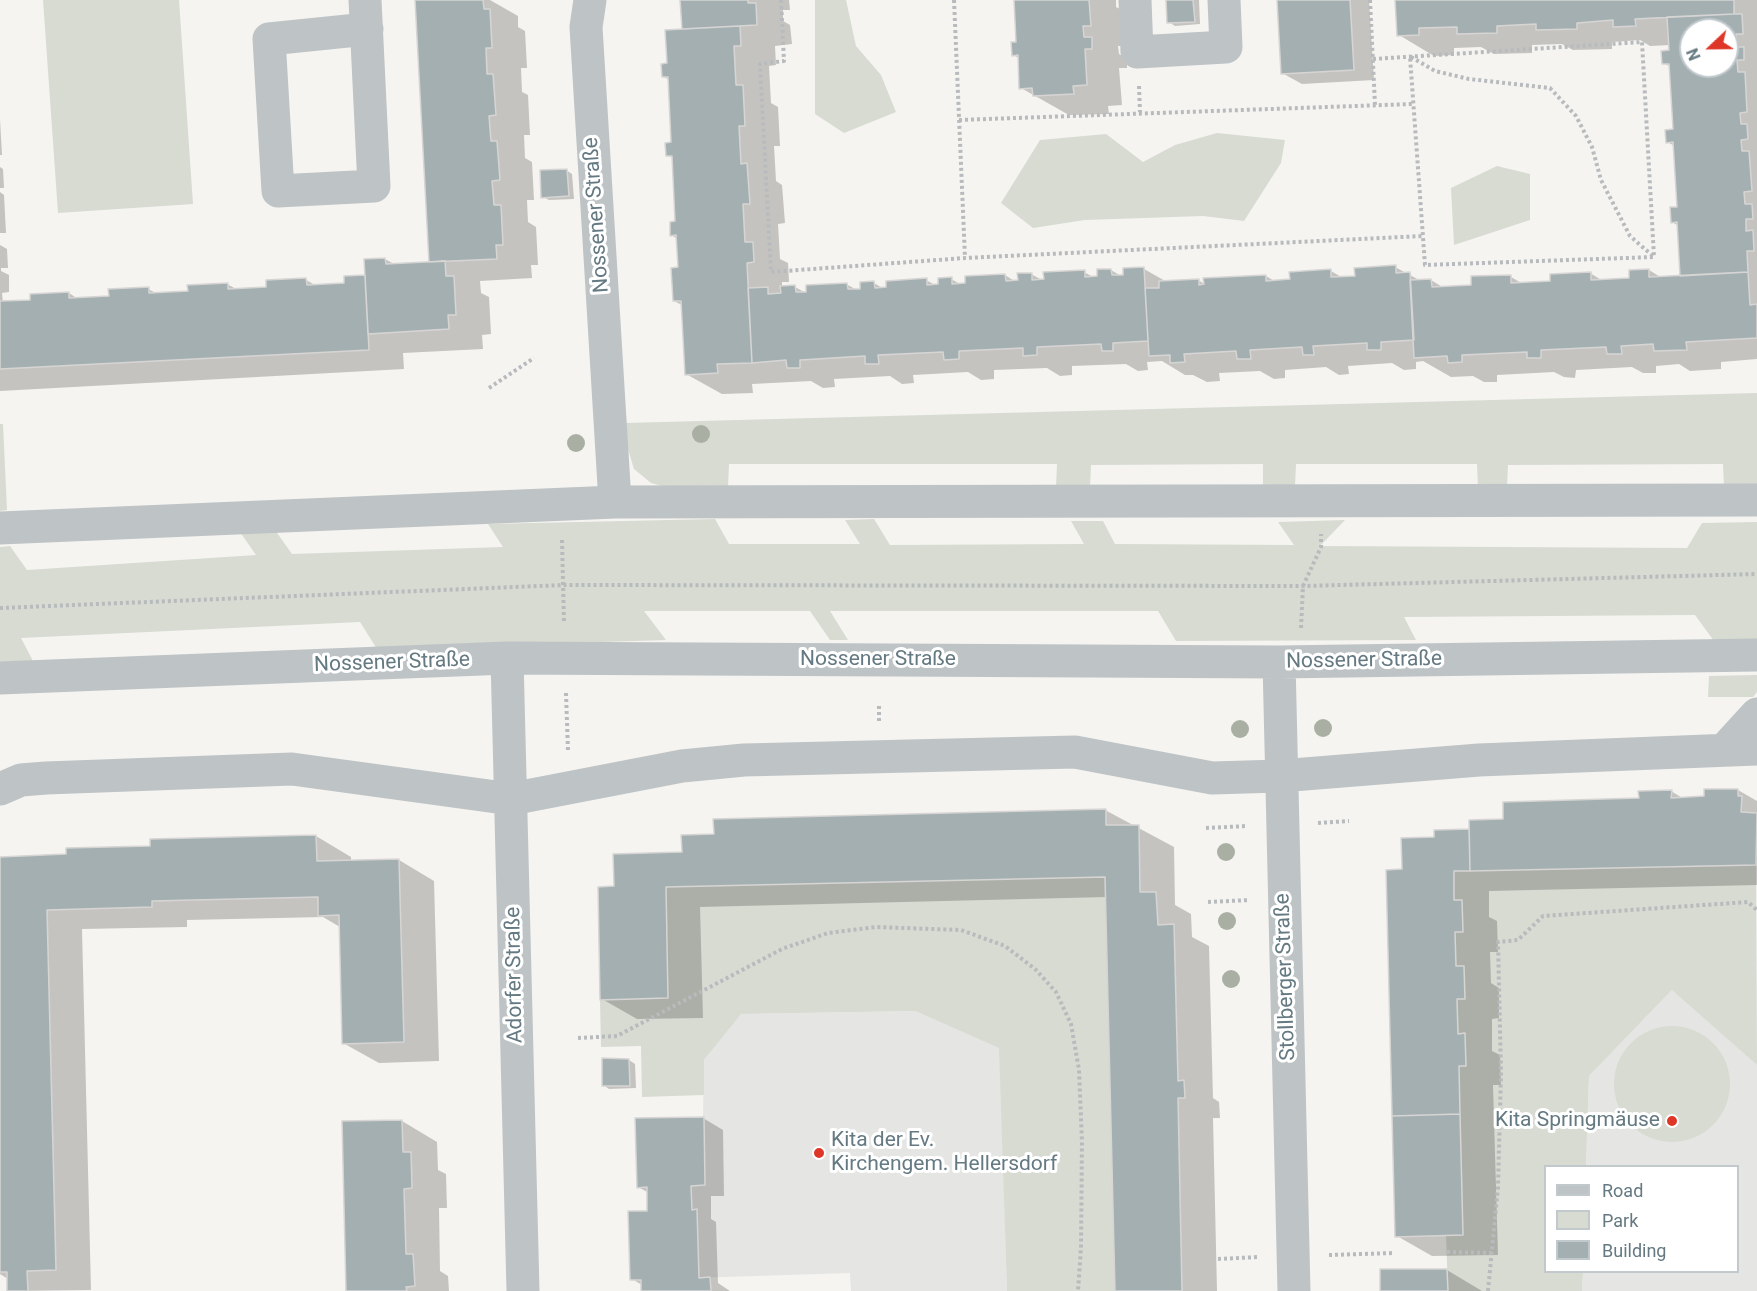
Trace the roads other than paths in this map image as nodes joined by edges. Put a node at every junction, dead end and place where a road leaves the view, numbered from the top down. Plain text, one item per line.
1 (590, 0) edge
2 (1135, 0) edge
3 (1224, 0) edge
4 (366, 14) edge
5 (1757, 500) edge
6 (615, 502) junction
7 (0, 528) edge
8 (1757, 655) edge
9 (507, 658) junction
10 (1289, 662) junction
11 (0, 678) edge
12 (1757, 714) edge
13 (1757, 749) edge
14 (1724, 750) junction
15 (1280, 776) junction
16 (0, 789) edge
17 (511, 799) junction
18 (523, 1291) edge
19 (1294, 1291) edge

1 - 6 street, Nossener Straße
2 - 3 street
4 - 4 street
5 - 6 street
6 - 7 street
8 - 10 street, Nossener Straße
9 - 10 street, Nossener Straße
9 - 11 street, Nossener Straße
9 - 17 street, Adorfer Straße
10 - 15 street, Stollberger Straße
12 - 14 street
13 - 14 street
14 - 15 street
15 - 17 street
15 - 19 street, Stollberger Straße
16 - 17 street
17 - 18 street, Adorfer Straße

